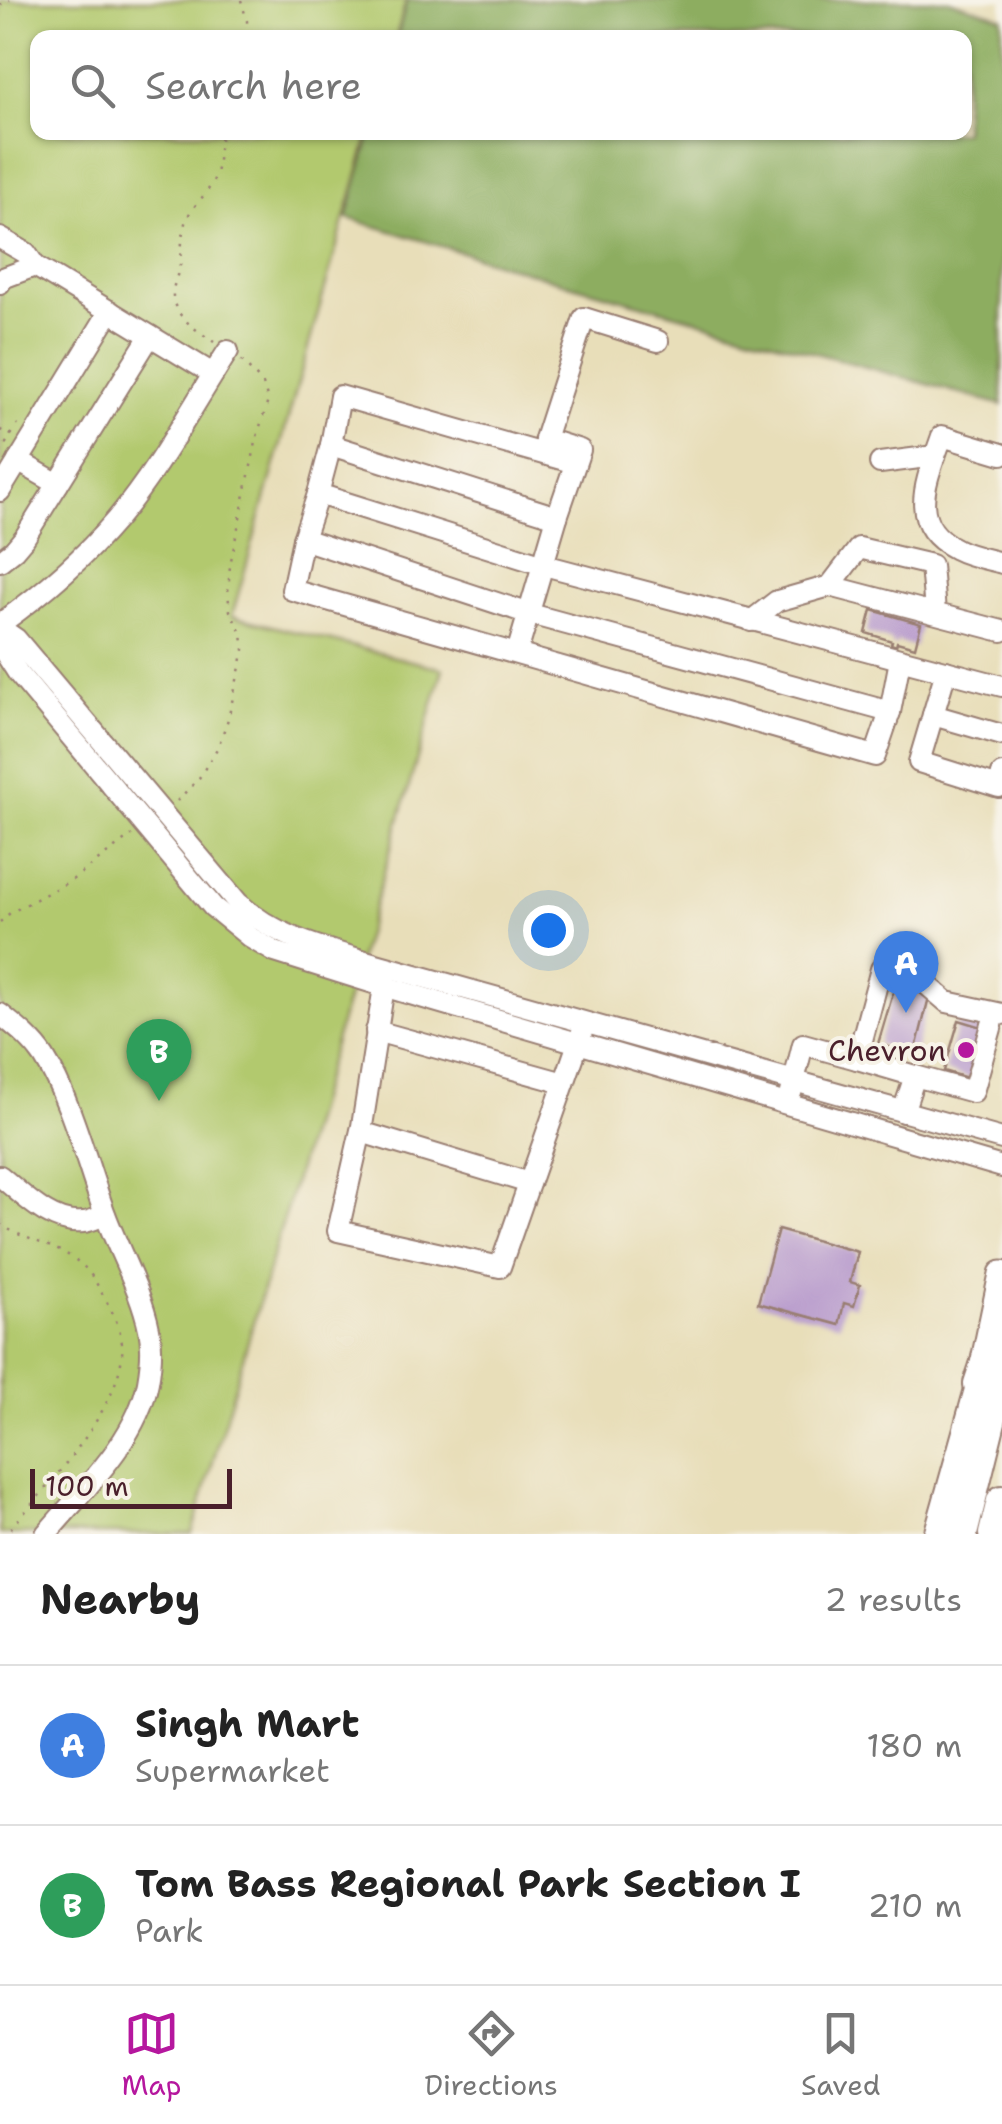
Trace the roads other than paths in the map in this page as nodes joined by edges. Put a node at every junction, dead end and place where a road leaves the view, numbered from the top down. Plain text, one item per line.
1 (0, 238) edge
2 (35, 266) junction
3 (0, 283) edge
4 (110, 311) junction
5 (150, 336) junction
6 (658, 341) dead end
7 (228, 352) road end
8 (213, 374) junction
9 (331, 444) junction
10 (1002, 454) edge
11 (935, 456) junction
12 (9, 457) edge
13 (574, 463) junction
14 (880, 463) dead end
15 (58, 484) junction
16 (0, 490) edge
17 (318, 494) junction
18 (557, 517) junction
19 (303, 539) junction
20 (0, 561) edge
21 (1002, 563) edge
22 (544, 565) junction
23 (830, 586) junction
24 (935, 612) junction
25 (530, 614) junction
26 (751, 621) junction
27 (1002, 631) edge
28 (0, 634) edge
29 (517, 653) junction
30 (900, 660) junction
31 (946, 670) junction
32 (1002, 686) edge
33 (890, 712) junction
34 (933, 715) junction
35 (1002, 736) edge
36 (1002, 774) edge
37 (385, 976) junction
38 (0, 1014) edge
39 (998, 1014) edge
40 (376, 1031) junction
41 (581, 1033) junction
42 (857, 1059) junction
43 (915, 1076) junction
44 (794, 1080) junction
45 (564, 1084) junction
46 (788, 1105) junction
47 (903, 1112) junction
48 (361, 1132) junction
49 (1002, 1139) edge
50 (1002, 1166) edge
51 (0, 1176) edge
52 (529, 1182) junction
53 (106, 1215) junction
54 (1002, 1274) edge
55 (1002, 1315) edge
56 (991, 1379) edge
57 (1002, 1501) edge
58 (46, 1534) edge
59 (937, 1534) edge
60 (962, 1534) edge
61 (994, 1534) edge

1 - 2 lane
2 - 3 lane
2 - 4 lane
4 - 5 lane
4 - 12 lane
5 - 8 lane
5 - 15 lane
6 - 13 lane
7 - 8 lane
8 - 28 lane
9 - 13 lane
9 - 17 lane
9 - 18 lane
10 - 11 lane
11 - 14 lane
11 - 21 lane
12 - 15 lane
12 - 16 lane
13 - 18 lane
15 - 20 lane
17 - 19 lane
17 - 22 lane
18 - 22 lane
19 - 25 lane
19 - 29 lane
22 - 25 lane
22 - 26 lane
23 - 24 lane
23 - 24 lane
23 - 26 lane
24 - 27 lane
25 - 29 lane
25 - 33 lane
26 - 30 lane
28 - 37 lane
29 - 33 lane
30 - 31 lane
30 - 33 lane
31 - 32 lane
31 - 34 lane
34 - 35 lane
34 - 36 lane
37 - 40 lane
37 - 41 lane
38 - 53 lane
39 - 42 lane
39 - 43 lane
40 - 45 lane
40 - 48 lane
41 - 44 lane
41 - 45 lane
41 - 46 lane
42 - 43 lane
42 - 44 lane
43 - 47 lane
44 - 46 lane
44 - 47 lane
45 - 52 lane
46 - 50 lane
47 - 49 lane
48 - 52 lane
48 - 52 lane
51 - 53 lane
53 - 58 lane
54 - 56 main road
55 - 56 highway
56 - 59 main road
56 - 60 highway
57 - 61 highway

